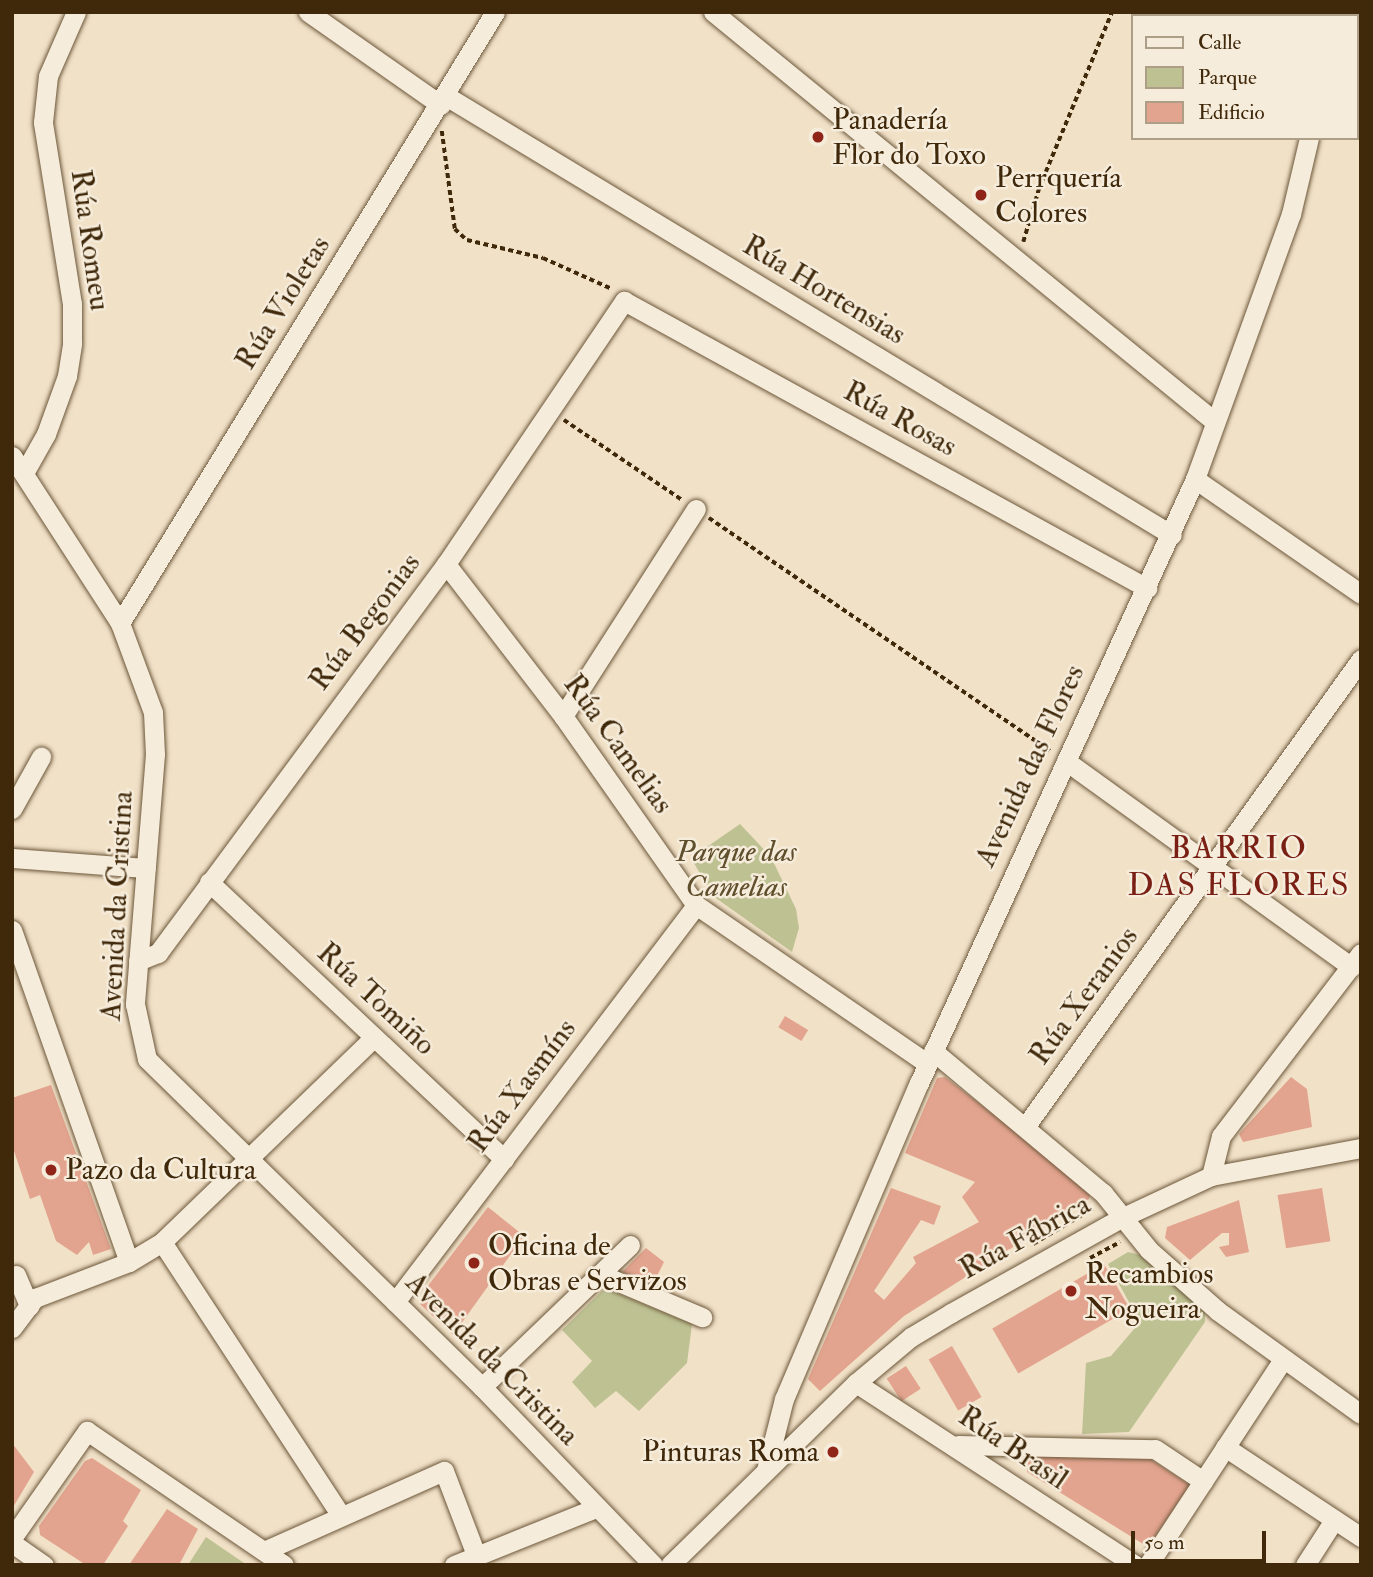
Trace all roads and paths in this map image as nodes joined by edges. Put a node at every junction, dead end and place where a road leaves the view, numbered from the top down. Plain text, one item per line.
1 (76, 12) edge
2 (308, 12) edge
3 (495, 12) edge
4 (713, 12) edge
5 (1112, 12) edge
6 (441, 104) junction
7 (1308, 140) edge
8 (1017, 263) junction
9 (624, 302) junction
10 (550, 410) junction
11 (1214, 421) junction
12 (12, 456) edge
13 (24, 473) junction
14 (1195, 479) junction
15 (696, 509) junction
16 (1172, 535) junction
17 (446, 564) junction
18 (1147, 588) junction
19 (1361, 594) edge
20 (120, 623) junction
21 (1361, 659) edge
22 (563, 716) junction
23 (41, 757) dead end
24 (1066, 761) junction
25 (12, 809) edge
26 (12, 858) edge
27 (146, 869) junction
28 (1212, 870) junction
29 (209, 882) junction
30 (696, 905) junction
31 (12, 930) edge
32 (1356, 960) edge
33 (138, 961) junction
34 (373, 1038) junction
35 (930, 1057) junction
36 (1025, 1127) junction
37 (1361, 1148) edge
38 (504, 1159) junction
39 (251, 1160) junction
40 (1211, 1176) junction
41 (1121, 1218) junction
42 (162, 1242) junction
43 (629, 1245) dead end
44 (129, 1262) junction
45 (600, 1274) junction
46 (16, 1275) dead end
47 (396, 1302) junction
48 (29, 1306) junction
49 (702, 1317) dead end
50 (12, 1328) edge
51 (1282, 1361) junction
52 (856, 1383) junction
53 (482, 1387) junction
54 (780, 1410) junction
55 (1361, 1414) edge
56 (809, 1430) junction
57 (957, 1445) junction
58 (1225, 1447) junction
59 (766, 1470) junction
60 (1203, 1481) junction
61 (596, 1508) junction
62 (340, 1514) junction
63 (1334, 1520) junction
64 (1361, 1537) edge
65 (12, 1540) edge
66 (264, 1551) junction
67 (476, 1555) junction
68 (44, 1565) edge
69 (285, 1565) edge
70 (454, 1565) edge
71 (653, 1565) edge
72 (670, 1565) edge
73 (1135, 1565) edge
74 (1148, 1565) edge
75 (1305, 1565) edge

1 - 13 street, Rúa Romeu
2 - 6 street, Rúa Hortensias
3 - 6 street, Rúa Violetas
4 - 8 street
5 - 8 path
6 - 9 path
6 - 16 street, Rúa Hortensias
6 - 20 street, Rúa Violetas
7 - 11 street, Avenida das Flores
8 - 11 street
9 - 10 street, Rúa Begonias
9 - 18 street, Rúa Rosas
10 - 15 path
10 - 17 street, Rúa Begonias
11 - 14 street, Avenida das Flores
12 - 13 street, Avenida da Cristina
13 - 20 street, Avenida da Cristina
14 - 16 street, Avenida das Flores
14 - 19 street
15 - 22 street
15 - 24 path
16 - 18 street, Avenida das Flores
17 - 22 street, Rúa Camelias
17 - 29 street, Rúa Begonias
18 - 24 street, Avenida das Flores
20 - 27 street, Avenida da Cristina
21 - 28 street, Rúa Xeranios
22 - 30 street, Rúa Camelias
23 - 25 street
24 - 28 street
24 - 35 street, Avenida das Flores
26 - 27 street
27 - 33 street, Avenida da Cristina
28 - 32 street
28 - 36 street, Rúa Xeranios
29 - 33 street, Rúa Begonias
29 - 34 street, Rúa Tomiño
30 - 35 street, Rúa Camelias
30 - 38 street, Rúa Xasmíns
31 - 44 street
32 - 40 street
33 - 39 street, Avenida da Cristina
34 - 38 street, Rúa Tomiño
34 - 39 street
35 - 36 street, Rúa Camelias
35 - 54 street, Avenida das Flores
36 - 41 street, Rúa Camelias
37 - 40 street, Rúa Fábrica
38 - 47 street, Rúa Xasmíns
39 - 42 street
39 - 47 street, Avenida da Cristina
40 - 41 street, Rúa Fábrica
41 - 51 street, Rúa Camelias
41 - 52 street, Rúa Fábrica
42 - 44 street
42 - 62 street
43 - 45 street
44 - 48 street
45 - 49 street
45 - 53 street
46 - 48 street
47 - 53 street, Avenida da Cristina
48 - 50 street
51 - 55 street, Rúa Camelias
51 - 58 street
52 - 56 street, Rúa Fábrica
52 - 57 street, Rúa Brasil
53 - 61 street, Avenida da Cristina
54 - 56 street
54 - 59 street, Avenida das Flores
56 - 59 street, Rúa Fábrica
57 - 60 street
57 - 73 street, Rúa Brasil
58 - 60 street
58 - 63 street
59 - 72 street, Rúa Fábrica
60 - 74 street
61 - 67 street
61 - 71 street, Avenida da Cristina
62 - 66 street
62 - 67 street
63 - 64 street
63 - 75 street
65 - 66 street
65 - 68 street
66 - 69 street
67 - 70 street

